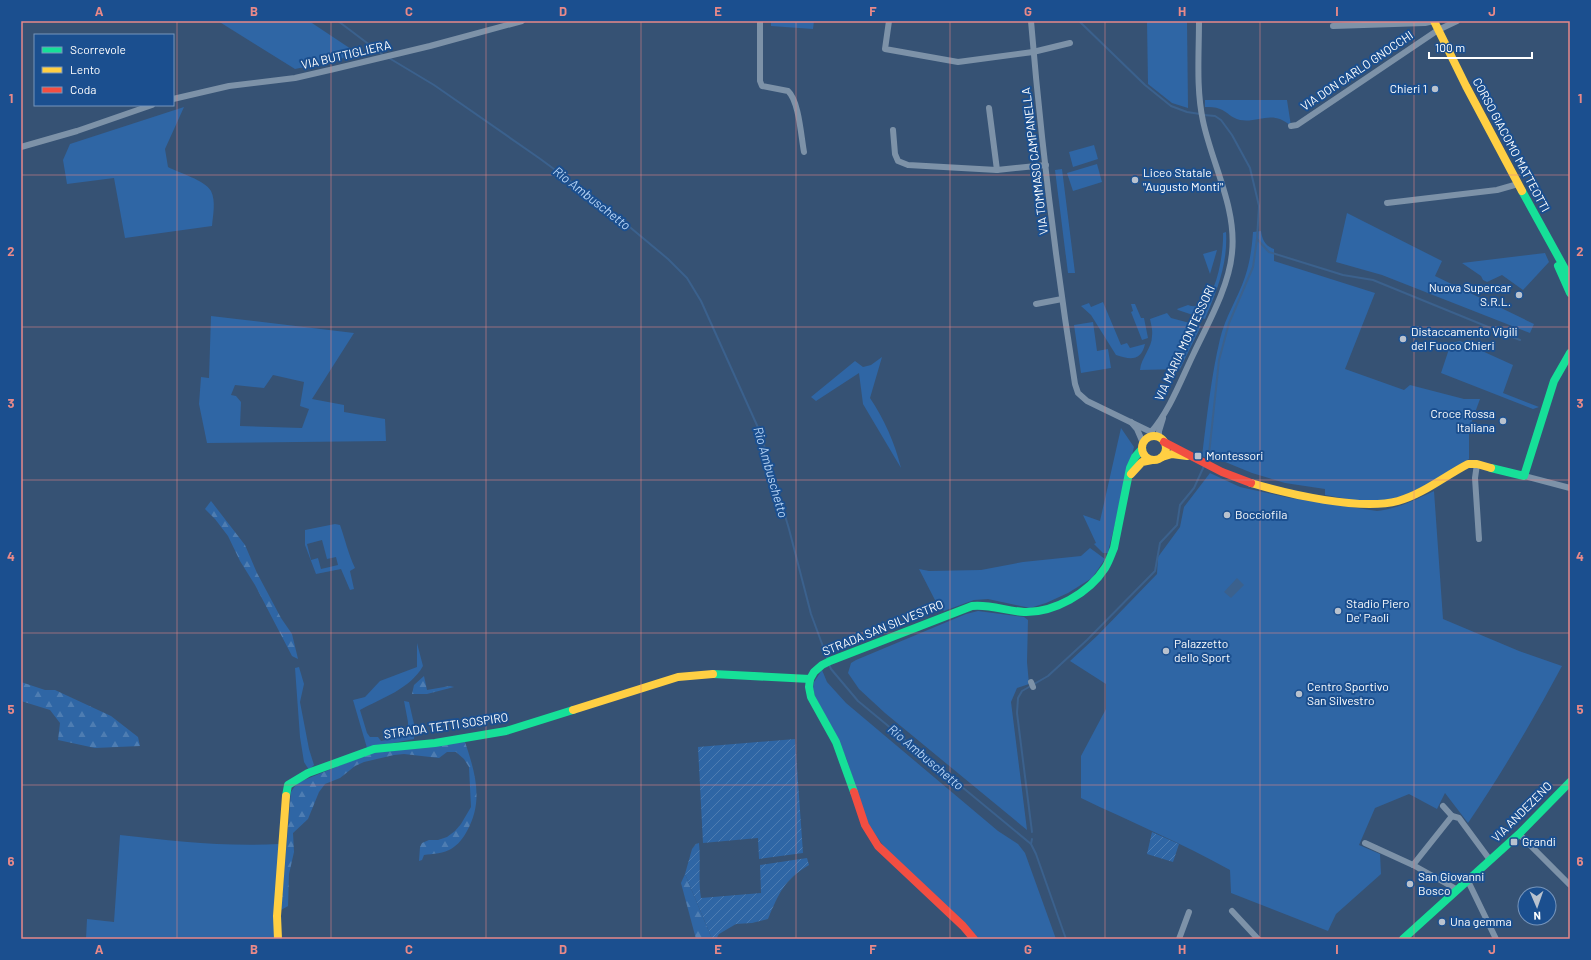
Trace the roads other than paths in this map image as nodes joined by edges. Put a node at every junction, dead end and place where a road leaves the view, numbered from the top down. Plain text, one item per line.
1 (522, 21) edge
2 (760, 21) edge
3 (889, 21) edge
4 (1031, 21) edge
5 (1199, 21) edge
6 (1434, 21) edge
7 (1457, 21) edge
8 (1333, 26) dead end
9 (1438, 30) junction
10 (1070, 43) dead end
11 (1033, 52) junction
12 (174, 99) edge
13 (149, 106) edge
14 (989, 108) dead end
15 (1291, 126) dead end
16 (893, 130) dead end
17 (21, 147) edge
18 (804, 152) dead end
19 (1046, 165) junction
20 (997, 170) junction
21 (1518, 184) junction
22 (1387, 204) dead end
23 (1546, 237) junction
24 (1570, 278) edge
25 (1570, 293) edge
26 (1062, 299) junction
27 (1036, 304) dead end
28 (1570, 352) edge
29 (1570, 362) edge
30 (1559, 372) junction
31 (1164, 415) junction
32 (1132, 422) junction
33 (1156, 437) junction
34 (1143, 446) junction
35 (1162, 457) junction
36 (1191, 457) junction
37 (1152, 460) junction
38 (1477, 464) junction
39 (1524, 476) junction
40 (1129, 478) junction
41 (1570, 488) edge
42 (1479, 539) dead end
43 (810, 679) junction
44 (1570, 782) edge
45 (1443, 806) dead end
46 (1452, 816) junction
47 (1518, 834) junction
48 (1364, 844) dead end
49 (1490, 860) junction
50 (1413, 865) junction
51 (1468, 881) junction
52 (1570, 885) edge
53 (1458, 890) junction
54 (1232, 911) dead end
55 (1189, 912) dead end
56 (278, 939) edge
57 (974, 939) edge
58 (1179, 939) edge
59 (1258, 939) edge
60 (1403, 939) edge
61 (1496, 939) edge

1 - 12 street, VIA BUTTIGLIERA
2 - 18 street
3 - 11 street
4 - 11 street, VIA TOMMASO CAMPANELLA
5 - 31 street, VIA MARIA MONTESSORI
6 - 8 street
6 - 9 street, CORSO GIACOMO MATTEOTTI
7 - 9 street, VIA DON CARLO GNOCCHI
9 - 15 street, VIA DON CARLO GNOCCHI
9 - 21 street, CORSO GIACOMO MATTEOTTI
10 - 11 street
11 - 19 street, VIA TOMMASO CAMPANELLA
13 - 17 street
14 - 20 street
16 - 20 street
19 - 20 street
19 - 26 street, VIA TOMMASO CAMPANELLA
21 - 22 street
21 - 23 street, CORSO GIACOMO MATTEOTTI
23 - 24 street, CORSO GIACOMO MATTEOTTI
23 - 25 street, CORSO GIACOMO MATTEOTTI
26 - 27 street
26 - 32 street, VIA TOMMASO CAMPANELLA
28 - 30 street
29 - 30 street
30 - 39 street
31 - 33 street, VIA MARIA MONTESSORI
31 - 33 street, VIA MARIA MONTESSORI
32 - 33 street, VIA TOMMASO CAMPANELLA
32 - 34 street
33 - 34 street
33 - 35 street
33 - 36 street
34 - 37 street
34 - 40 street, STRADA SAN SILVESTRO
35 - 36 street
35 - 37 street
36 - 38 street
37 - 40 street, STRADA SAN SILVESTRO
38 - 39 street
38 - 42 street
39 - 41 street
40 - 43 street, STRADA SAN SILVESTRO
43 - 56 street, STRADA TETTI SOSPIRO
43 - 57 street
44 - 47 street, VIA ANDEZENO
45 - 46 street, VIA ANDEZENO
46 - 49 street, VIA ANDEZENO
46 - 50 street
47 - 49 street, VIA ANDEZENO
47 - 52 street
48 - 50 street
49 - 51 street, VIA ANDEZENO
50 - 53 street
51 - 53 street, VIA ANDEZENO
51 - 61 street
53 - 60 street, VIA ANDEZENO
54 - 59 street
55 - 58 street

